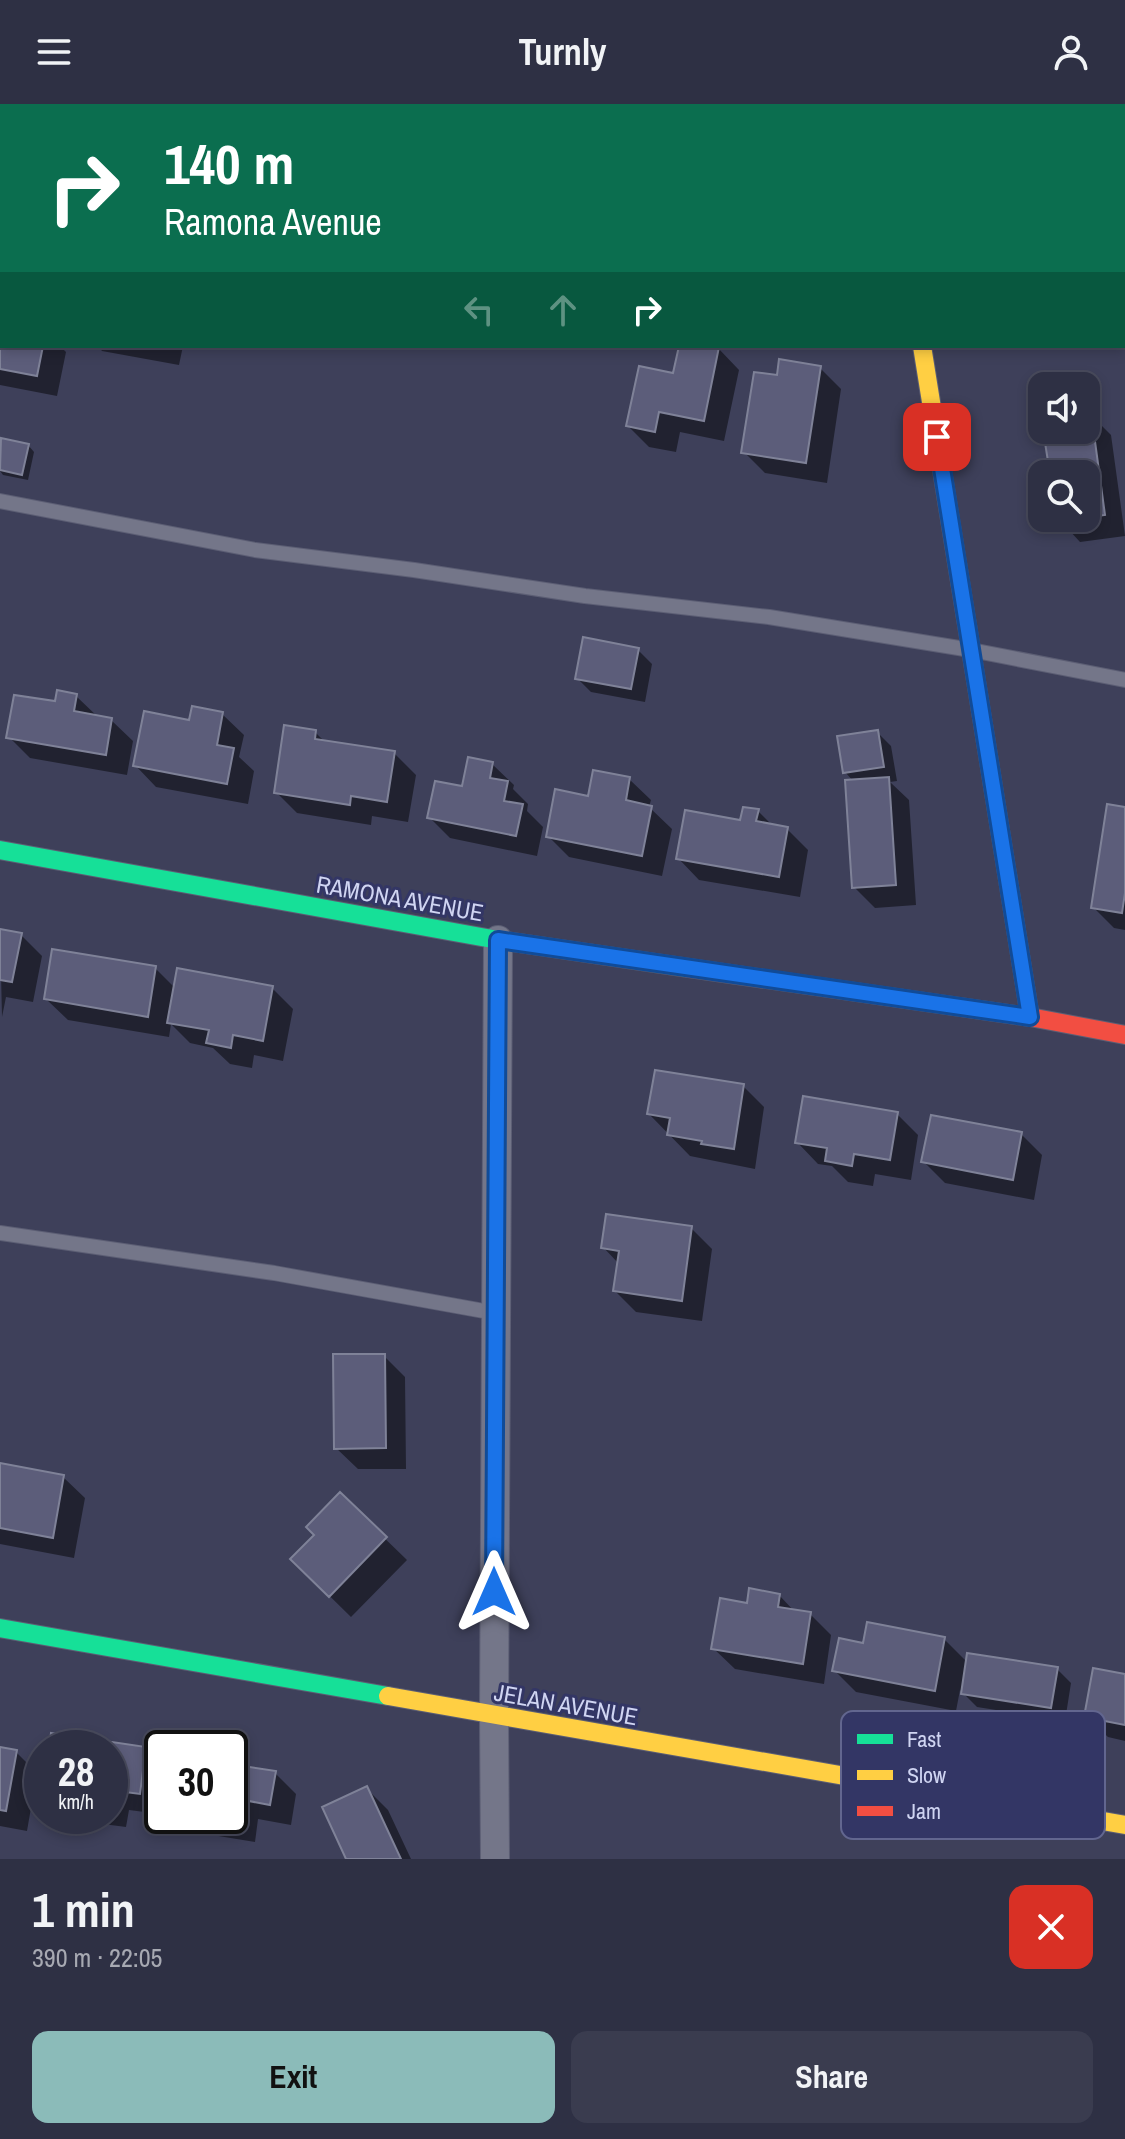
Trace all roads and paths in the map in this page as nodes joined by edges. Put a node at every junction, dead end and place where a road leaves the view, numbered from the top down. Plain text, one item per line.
1 (922, 348) edge
2 (0, 501) edge
3 (971, 650) junction
4 (1125, 680) edge
5 (0, 850) edge
6 (498, 940) junction
7 (1030, 1017) junction
8 (1125, 1035) edge
9 (0, 1233) edge
10 (495, 1313) junction
11 (0, 1628) edge
12 (494, 1716) junction
13 (841, 1776) edge
14 (1105, 1822) edge
15 (1125, 1825) edge
16 (495, 1859) edge

1 - 3 street
2 - 3 lane
3 - 4 lane
3 - 7 street
5 - 6 street, RAMONA AVENUE
6 - 7 street, RAMONA AVENUE
6 - 10 street
7 - 8 street, RAMONA AVENUE
9 - 10 lane
10 - 12 street
11 - 12 street, JELAN AVENUE
12 - 13 street, JELAN AVENUE
12 - 16 street
14 - 15 street, JELAN AVENUE

